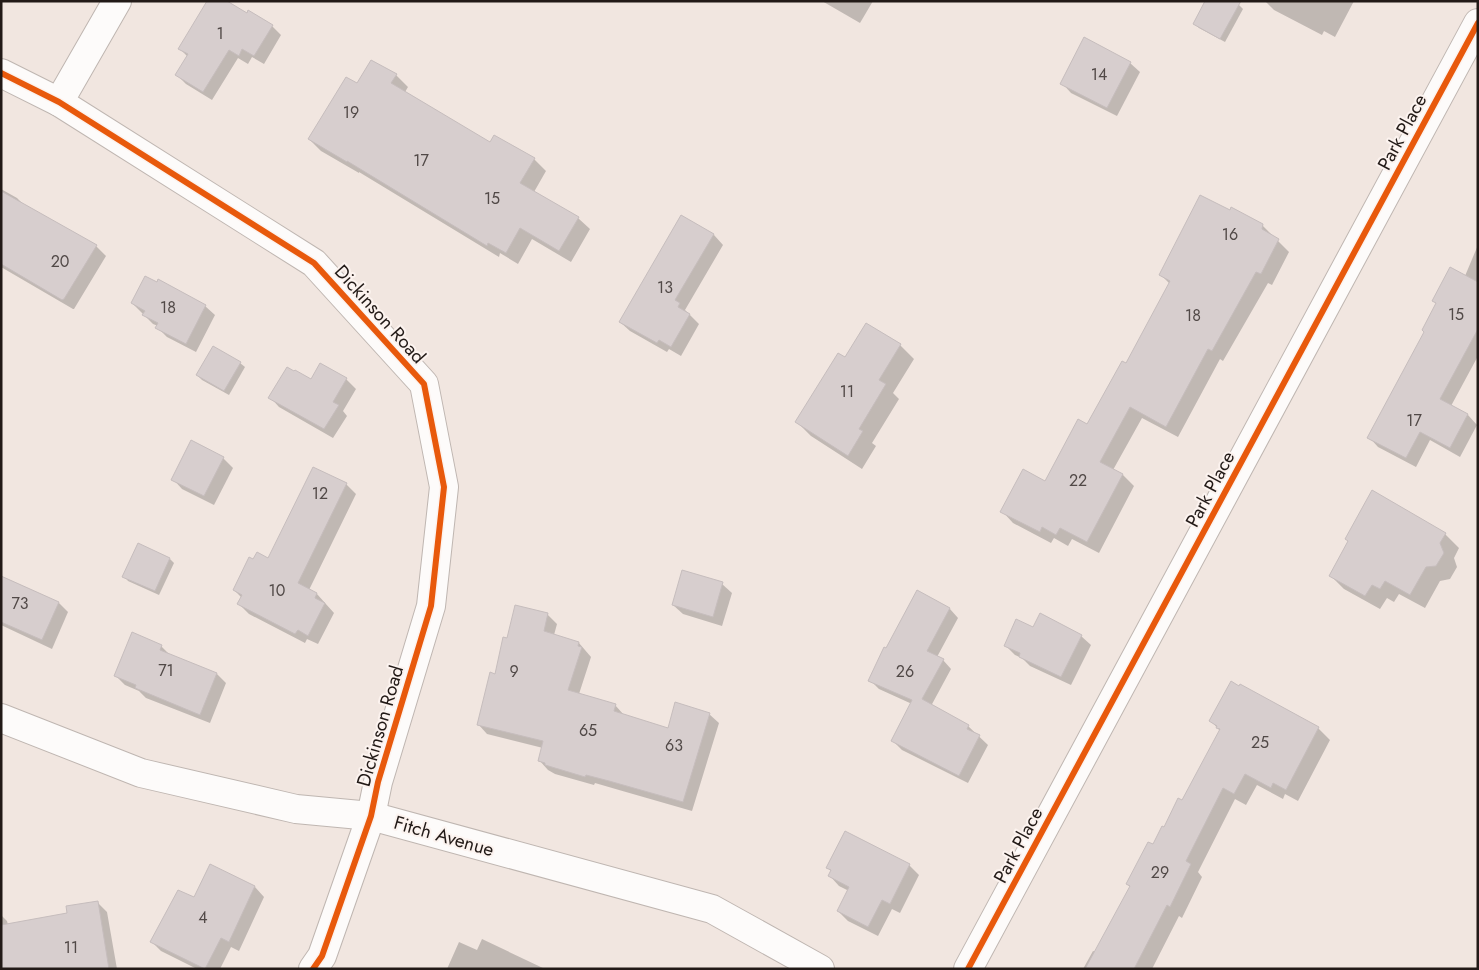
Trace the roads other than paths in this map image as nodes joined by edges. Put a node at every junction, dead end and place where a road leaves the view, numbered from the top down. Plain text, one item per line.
1 (118, 1) edge
2 (1478, 23) edge
3 (1, 73) edge
4 (59, 102) junction
5 (1, 718) edge
6 (371, 816) junction
7 (313, 969) edge
8 (820, 969) edge
9 (968, 969) edge

1 - 4 street
2 - 9 street, Park Place
3 - 4 street, Dickinson Road
4 - 6 street, Dickinson Road
5 - 6 street, Fitch Avenue
6 - 7 street, Dickinson Road
6 - 8 street, Fitch Avenue

